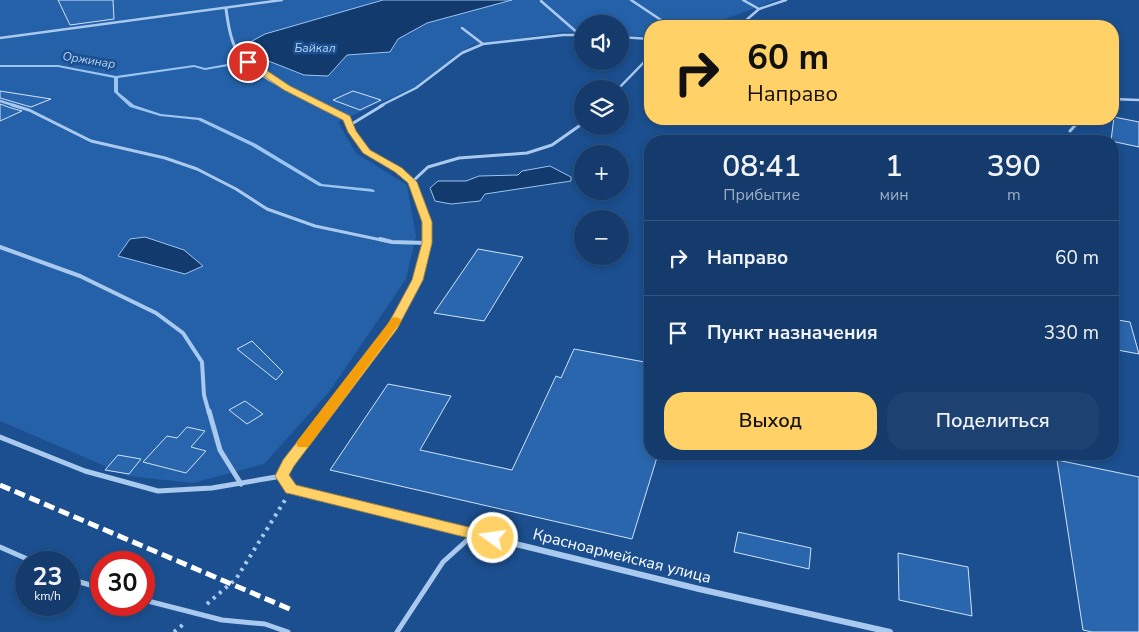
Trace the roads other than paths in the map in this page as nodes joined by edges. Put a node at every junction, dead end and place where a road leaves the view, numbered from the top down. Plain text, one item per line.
1 (282, 0) edge
2 (631, 0) edge
3 (743, 0) edge
4 (786, 0) edge
5 (541, 1) edge
6 (226, 9) junction
7 (759, 9) junction
8 (661, 20) edge
9 (746, 20) edge
10 (462, 28) dead end
11 (574, 29) edge
12 (574, 35) edge
13 (629, 37) edge
14 (0, 38) edge
15 (644, 38) edge
16 (483, 44) junction
17 (644, 62) edge
18 (627, 80) edge
19 (1119, 99) edge
20 (1139, 100) edge
21 (0, 101) edge
22 (350, 125) junction
23 (1076, 125) edge
24 (574, 130) edge
25 (1070, 131) dead end
26 (412, 182) junction
27 (427, 243) junction
28 (0, 247) edge
29 (0, 437) edge
30 (282, 476) junction
31 (241, 484) junction
32 (474, 534) junction
33 (0, 547) edge
34 (15, 554) edge
35 (155, 603) edge
36 (288, 632) edge
37 (397, 632) edge
38 (890, 632) edge

1 - 6 lane
2 - 8 lane
3 - 7 lane
4 - 7 lane
5 - 11 lane
6 - 14 lane
6 - 22 street
7 - 9 lane
10 - 16 lane
12 - 16 lane
13 - 15 lane
16 - 22 lane
17 - 18 lane
19 - 20 lane
21 - 27 lane
22 - 26 street
23 - 25 lane
24 - 26 lane
26 - 27 street
27 - 30 street
28 - 31 lane
29 - 31 lane
30 - 31 lane
30 - 32 street, Красноармейская улица
32 - 37 lane
32 - 38 street, Красноармейская улица
33 - 34 lane
35 - 36 lane

